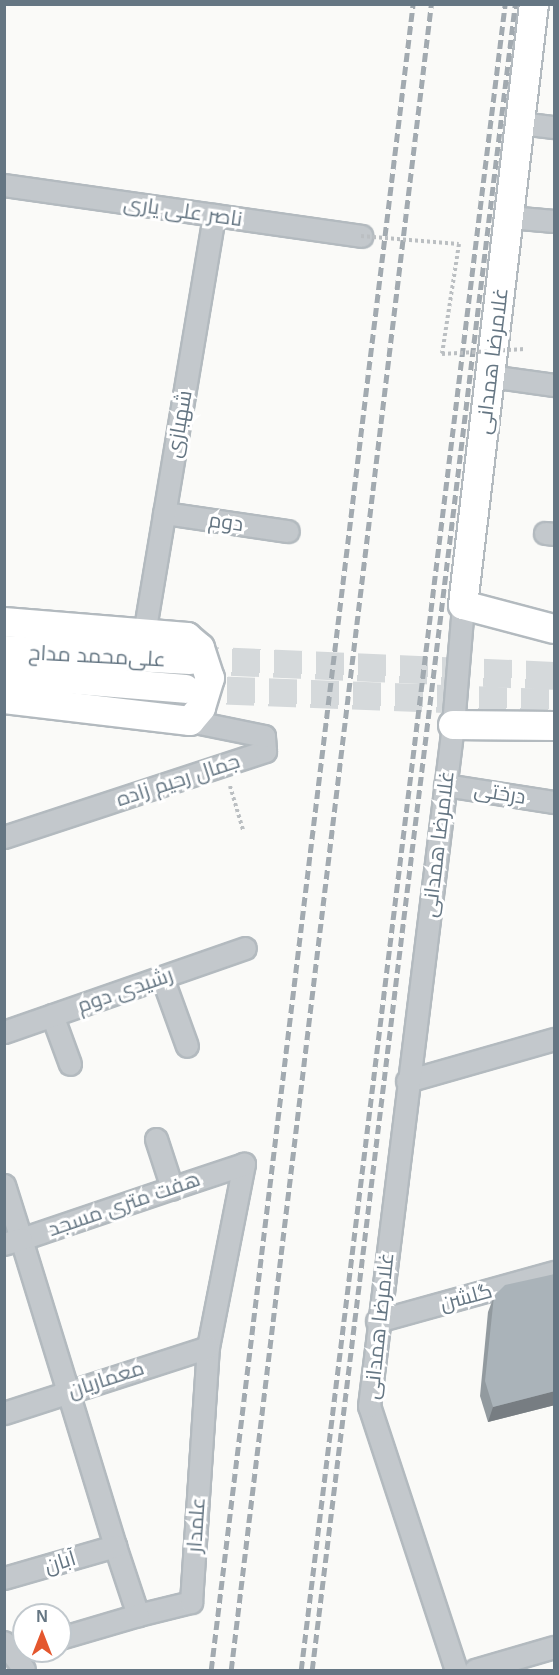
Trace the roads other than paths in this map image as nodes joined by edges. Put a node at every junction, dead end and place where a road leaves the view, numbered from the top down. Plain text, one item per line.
1 (534, 4) edge
2 (520, 123) junction
3 (555, 127) edge
4 (4, 185) edge
5 (214, 215) junction
6 (509, 217) junction
7 (555, 221) edge
8 (361, 236) road end
9 (490, 376) junction
10 (555, 386) edge
11 (164, 513) junction
12 (288, 531) dead end
13 (463, 605) junction
14 (4, 622) edge
15 (555, 629) edge
16 (144, 633) junction
17 (4, 650) edge
18 (189, 660) tunnel mouth
19 (4, 674) edge
20 (185, 689) tunnel mouth
21 (4, 699) edge
22 (190, 721) junction
23 (453, 725) junction
24 (555, 726) edge
25 (446, 785) junction
26 (555, 802) edge
27 (4, 837) edge
28 (245, 948) dead end
29 (162, 977) junction
30 (52, 1016) junction
31 (4, 1032) edge
32 (555, 1039) edge
33 (187, 1046) dead end
34 (70, 1064) dead end
35 (407, 1081) junction
36 (156, 1139) dead end
37 (244, 1164) joint
38 (4, 1185) edge
39 (172, 1188) junction
40 (13, 1241) edge
41 (555, 1272) edge
42 (377, 1321) junction
43 (208, 1347) junction
44 (68, 1392) junction
45 (4, 1413) edge
46 (115, 1546) junction
47 (4, 1578) edge
48 (138, 1615) junction
49 (72, 1634) edge
50 (555, 1647) edge
51 (456, 1671) edge
52 (475, 1671) edge

1 - 2 main road, غلامرضا همدانی
2 - 3 street
2 - 6 main road, غلامرضا همدانی
4 - 5 street, ناصر علی یاری
5 - 8 street, ناصر علی یاری
5 - 11 street, شهبازی
6 - 7 street
6 - 9 main road, غلامرضا همدانی
9 - 10 street
9 - 13 main road, غلامرضا همدانی
11 - 12 street, دوم
11 - 16 street, شهبازی
13 - 15 main road
13 - 23 street, غلامرضا همدانی
14 - 16 main road
16 - 22 main road
17 - 18 main road, علی‌محمد مداح
19 - 20 main road, علی‌محمد مداح
21 - 22 main road
22 - 27 street, جمال رحیم زاده
23 - 24 main road
23 - 25 street, غلامرضا همدانی
25 - 26 street, درختی
25 - 35 street, غلامرضا همدانی
28 - 29 street, رشیدی دوم
29 - 30 street, رشیدی دوم
29 - 33 street
30 - 31 street, رشیدی دوم
30 - 34 street
32 - 35 street
35 - 42 street, غلامرضا همدانی
36 - 39 street
37 - 39 street, هفت متری مسجد
37 - 43 street, علمدار
38 - 40 street
39 - 40 street, هفت متری مسجد
40 - 44 street
41 - 42 street, گلشن
42 - 51 street, غلامرضا همدانی
43 - 44 street, معماریان
43 - 48 street, علمدار
44 - 45 street, معماریان
44 - 46 street
46 - 47 street, آبان
46 - 48 street
48 - 49 street
50 - 52 street

